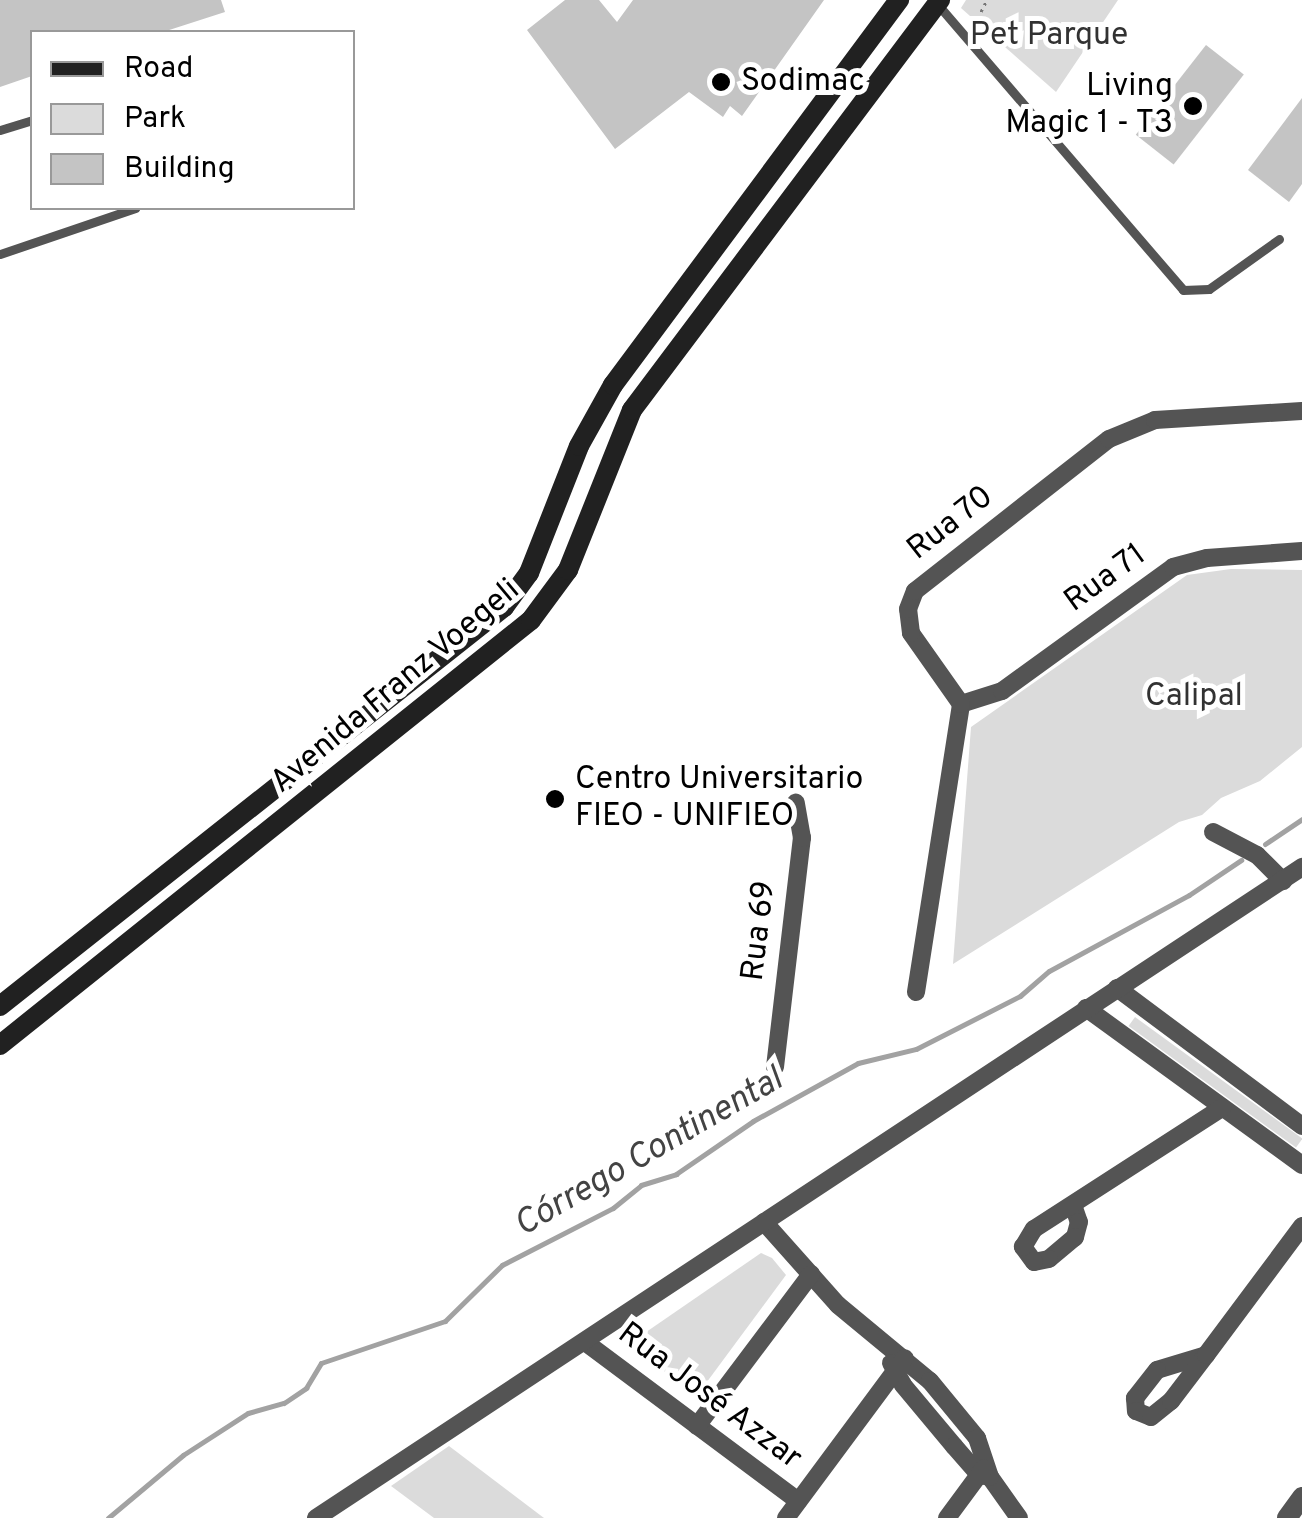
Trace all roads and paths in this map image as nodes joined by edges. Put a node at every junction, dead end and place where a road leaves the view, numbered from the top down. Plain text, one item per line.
1 (899, 0) edge
2 (987, 0) edge
3 (938, 2) edge
4 (968, 40) junction
5 (30, 121) edge
6 (0, 130) edge
7 (129, 210) edge
8 (1279, 239) dead end
9 (0, 254) edge
10 (691, 281) junction
11 (674, 352) junction
12 (1302, 412) edge
13 (538, 550) junction
14 (1302, 550) edge
15 (574, 557) junction
16 (529, 573) junction
17 (555, 590) junction
18 (961, 704) junction
19 (796, 804) dead end
20 (1213, 832) dead end
21 (1302, 868) edge
22 (1283, 882) junction
23 (1117, 988) junction
24 (916, 992) dead end
25 (0, 1006) edge
26 (1086, 1008) junction
27 (0, 1045) edge
28 (775, 1067) dead end
29 (1222, 1108) junction
30 (1302, 1126) edge
31 (1302, 1166) edge
32 (1073, 1205) dead end
33 (764, 1222) junction
34 (1302, 1226) edge
35 (810, 1274) junction
36 (585, 1342) junction
37 (1206, 1355) dead end
38 (900, 1366) junction
39 (698, 1426) junction
40 (985, 1472) junction
41 (1302, 1497) edge
42 (798, 1501) junction
43 (316, 1518) edge
44 (786, 1518) edge
45 (947, 1518) edge
46 (1019, 1518) edge
47 (1287, 1518) edge

1 - 10 main road, Avenida Franz Voegeli
2 - 4 path
3 - 4 lane
3 - 11 main road, Avenida Franz Voegeli
4 - 8 lane
5 - 6 lane
7 - 9 lane
10 - 11 main road
10 - 13 main road, Avenida Franz Voegeli
11 - 15 main road, Avenida Franz Voegeli
12 - 18 street, Rua 70
13 - 15 main road
13 - 16 main road, Avenida Franz Voegeli
14 - 18 street, Rua 71
15 - 17 main road, Avenida Franz Voegeli
16 - 17 main road
16 - 25 main road, Avenida Franz Voegeli
17 - 27 main road, Avenida Franz Voegeli
18 - 24 street
19 - 28 street, Rua 69
20 - 22 street
21 - 22 street
22 - 23 street
23 - 26 street
23 - 30 street
26 - 29 street
26 - 33 street
29 - 31 street
29 - 32 street
33 - 35 street
33 - 36 street
34 - 37 street
35 - 38 street
35 - 39 street
36 - 39 street, Rua José Azzar
36 - 43 street
38 - 40 street
38 - 42 street
39 - 42 street, Rua José Azzar
40 - 45 street
40 - 46 street
41 - 47 street
42 - 44 street

